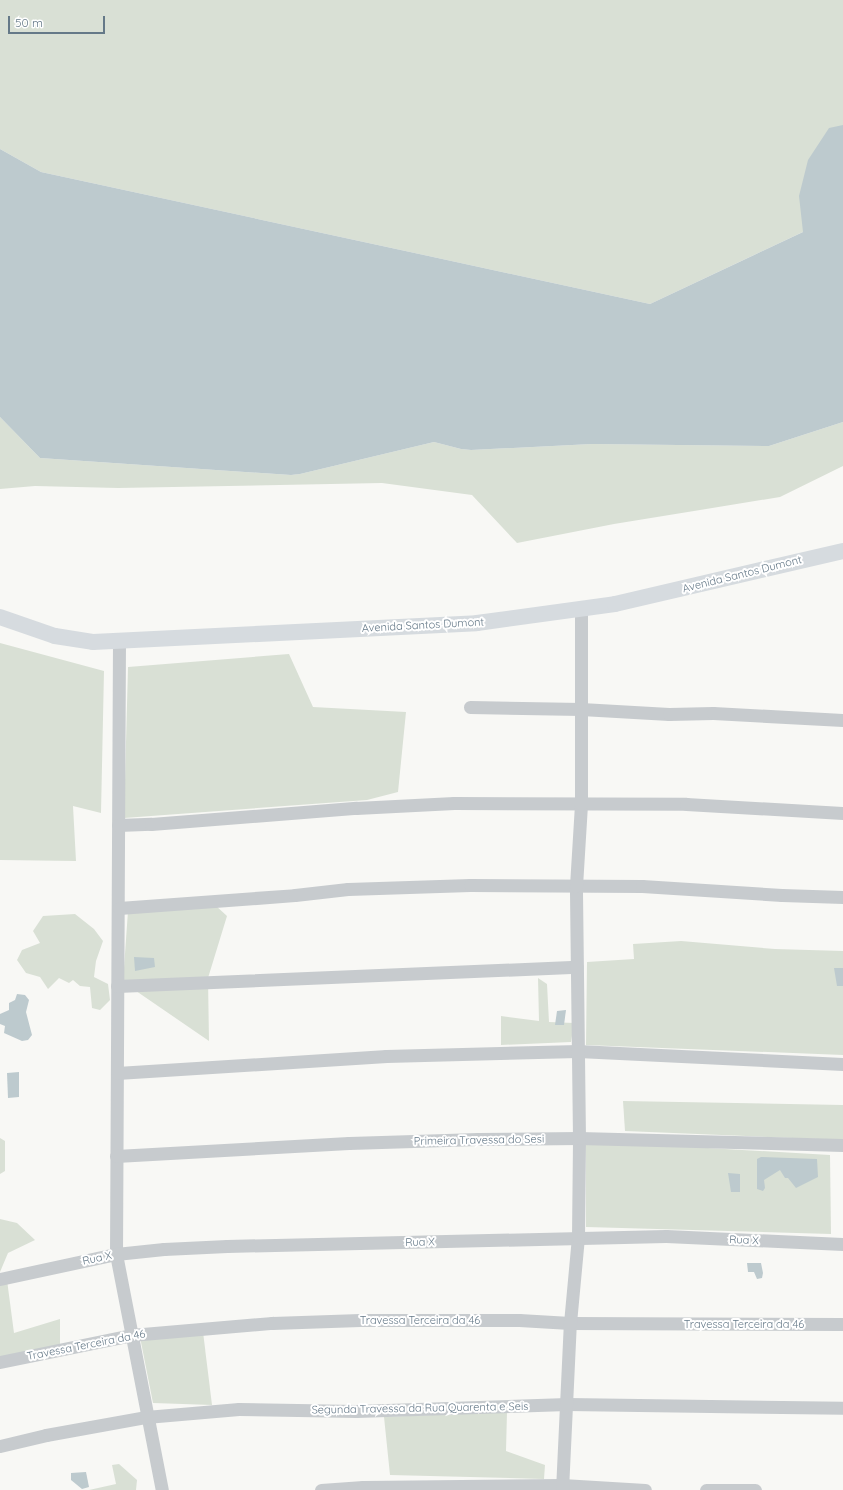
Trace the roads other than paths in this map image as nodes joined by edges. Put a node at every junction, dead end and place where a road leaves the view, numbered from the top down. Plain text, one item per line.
1 (843, 551) edge
2 (581, 609) junction
3 (0, 617) edge
4 (119, 641) junction
5 (470, 707) dead end
6 (581, 709) junction
7 (843, 720) edge
8 (581, 804) junction
9 (843, 813) edge
10 (118, 825) junction
11 (576, 886) junction
12 (843, 897) edge
13 (119, 908) junction
14 (577, 967) junction
15 (118, 986) junction
16 (578, 1051) junction
17 (843, 1064) edge
18 (117, 1073) junction
19 (579, 1138) junction
20 (843, 1145) edge
21 (116, 1156) junction
22 (578, 1237) junction
23 (843, 1244) edge
24 (116, 1254) junction
25 (0, 1279) edge
26 (570, 1323) junction
27 (843, 1324) edge
28 (131, 1335) junction
29 (0, 1362) edge
30 (567, 1404) junction
31 (843, 1408) edge
32 (146, 1417) junction
33 (0, 1446) edge
34 (562, 1487) edge
35 (162, 1490) edge
36 (321, 1490) edge
37 (646, 1490) edge
38 (706, 1490) edge
39 (755, 1490) edge

1 - 2 main road, Avenida Santos Dumont
2 - 4 main road, Avenida Santos Dumont
2 - 6 street
3 - 4 main road, Avenida Santos Dumont
4 - 10 street
5 - 6 street
6 - 7 street
6 - 8 street
8 - 9 street
8 - 10 street
8 - 11 street
10 - 13 street
11 - 12 street
11 - 13 street
11 - 14 street
13 - 15 street
14 - 15 street
14 - 16 street
15 - 18 street
16 - 17 street
16 - 18 street
16 - 19 street
18 - 21 street
19 - 20 street, Primeira Travessa do Sesi
19 - 21 street, Primeira Travessa do Sesi
19 - 22 street
21 - 24 street
22 - 23 street, Rua X
22 - 24 street, Rua X
22 - 26 street
24 - 25 street, Rua X
24 - 28 street
26 - 27 street, Travessa Terceira da 46
26 - 28 street, Travessa Terceira da 46
26 - 30 street
28 - 29 street, Travessa Terceira da 46
28 - 32 street
30 - 31 street, Segunda Travessa da Rua Quarenta e Seis
30 - 32 street, Segunda Travessa da Rua Quarenta e Seis
30 - 34 street
32 - 33 street, Segunda Travessa da Rua Quarenta e Seis
32 - 35 street
34 - 36 street
34 - 37 street
38 - 39 street

